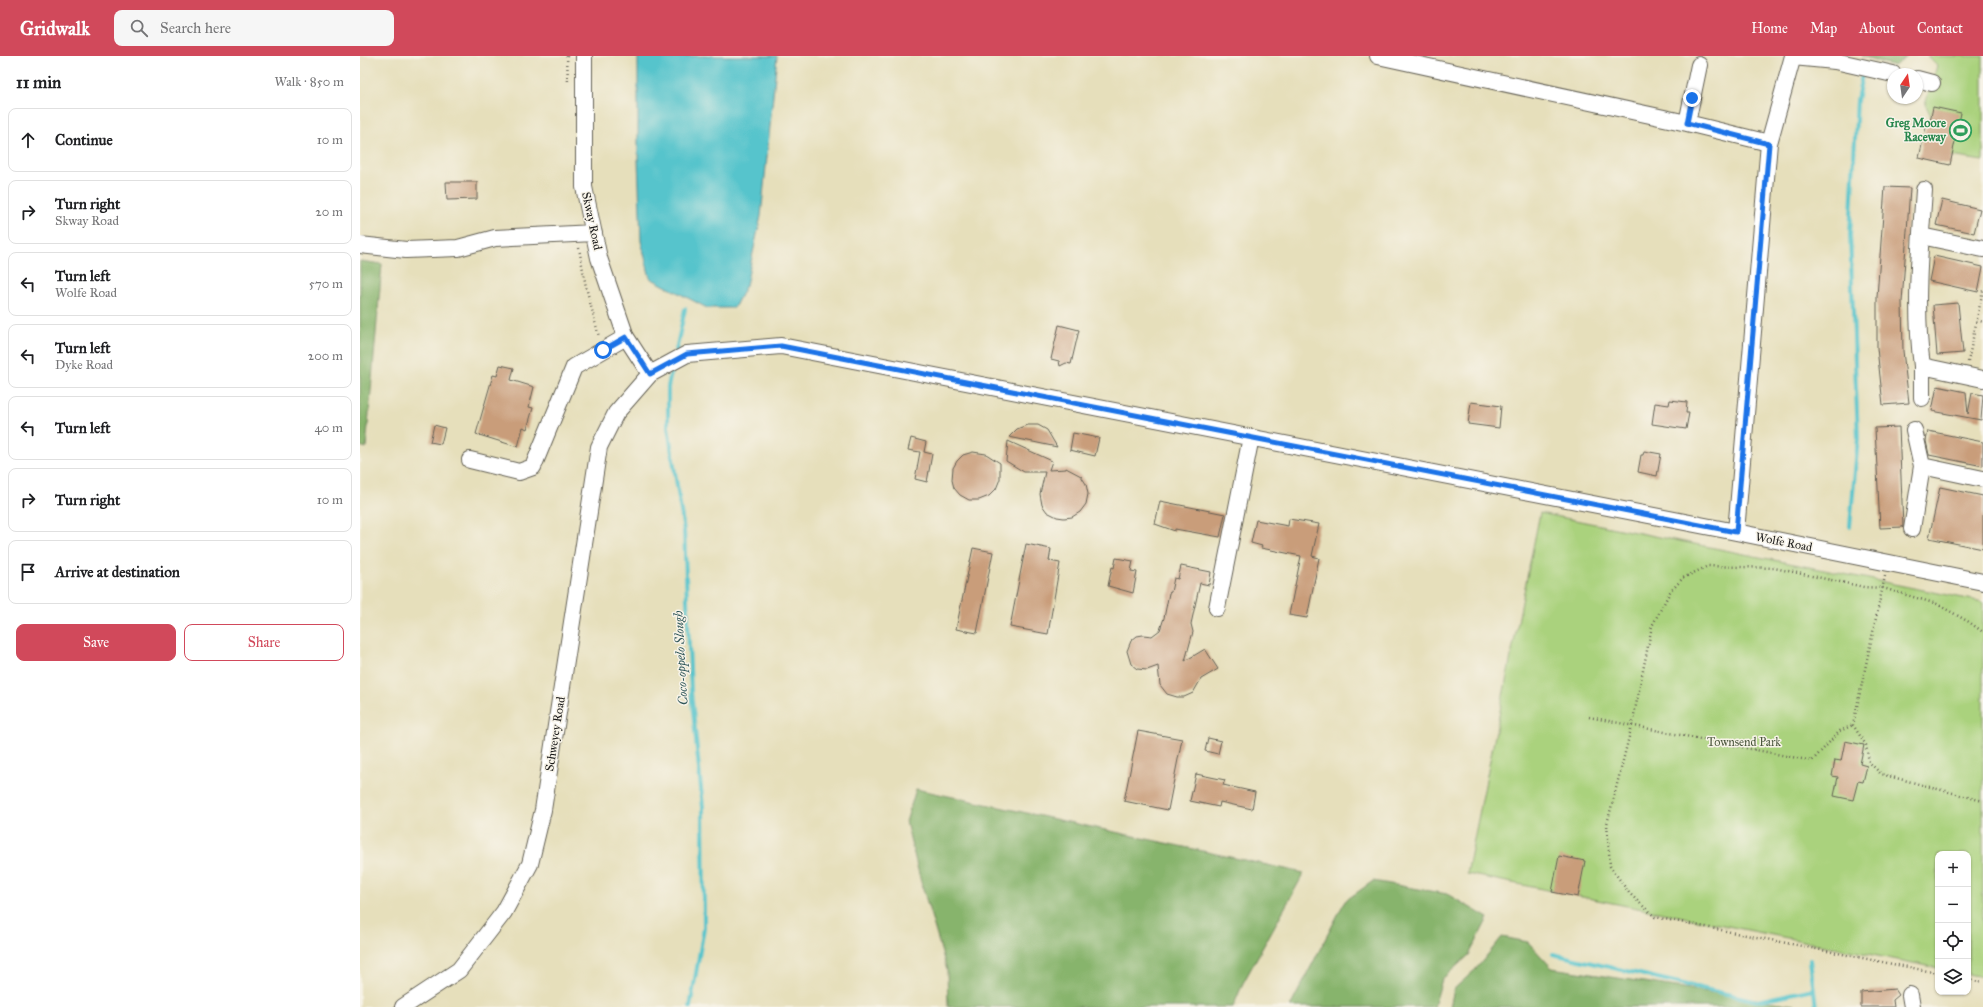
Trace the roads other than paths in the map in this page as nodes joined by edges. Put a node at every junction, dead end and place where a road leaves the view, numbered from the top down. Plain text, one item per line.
1 (584, 56) edge
2 (1378, 56) edge
3 (1793, 56) edge
4 (1699, 65) dead end
5 (1887, 73) edge
6 (1687, 123) junction
7 (1769, 144) junction
8 (1924, 190) dead end
9 (594, 232) junction
10 (1921, 236) junction
11 (360, 245) edge
12 (1983, 250) edge
13 (626, 337) junction
14 (1922, 366) junction
15 (650, 374) junction
16 (1983, 379) edge
17 (1922, 398) dead end
18 (616, 413) joint
19 (1914, 430) dead end
20 (1251, 437) junction
21 (470, 460) dead end
22 (1922, 466) junction
23 (1983, 479) edge
24 (1912, 529) dead end
25 (1736, 532) junction
26 (1983, 582) edge
27 (1217, 608) dead end
28 (403, 1007) edge

1 - 9 street, Skway Road
2 - 6 street
3 - 5 street
3 - 7 street
4 - 6 street
6 - 7 street
7 - 25 street
8 - 10 street
9 - 11 street
9 - 13 street, Skway Road
10 - 12 street
10 - 14 street
13 - 15 street, Skway Road
13 - 21 street
14 - 16 street
14 - 17 street
15 - 18 street, Wolfe Road
15 - 20 street, Wolfe Road
18 - 28 street, Schweyey Road
19 - 22 street
20 - 25 street, Wolfe Road
20 - 27 street
22 - 23 street
22 - 24 street
25 - 26 street, Wolfe Road

